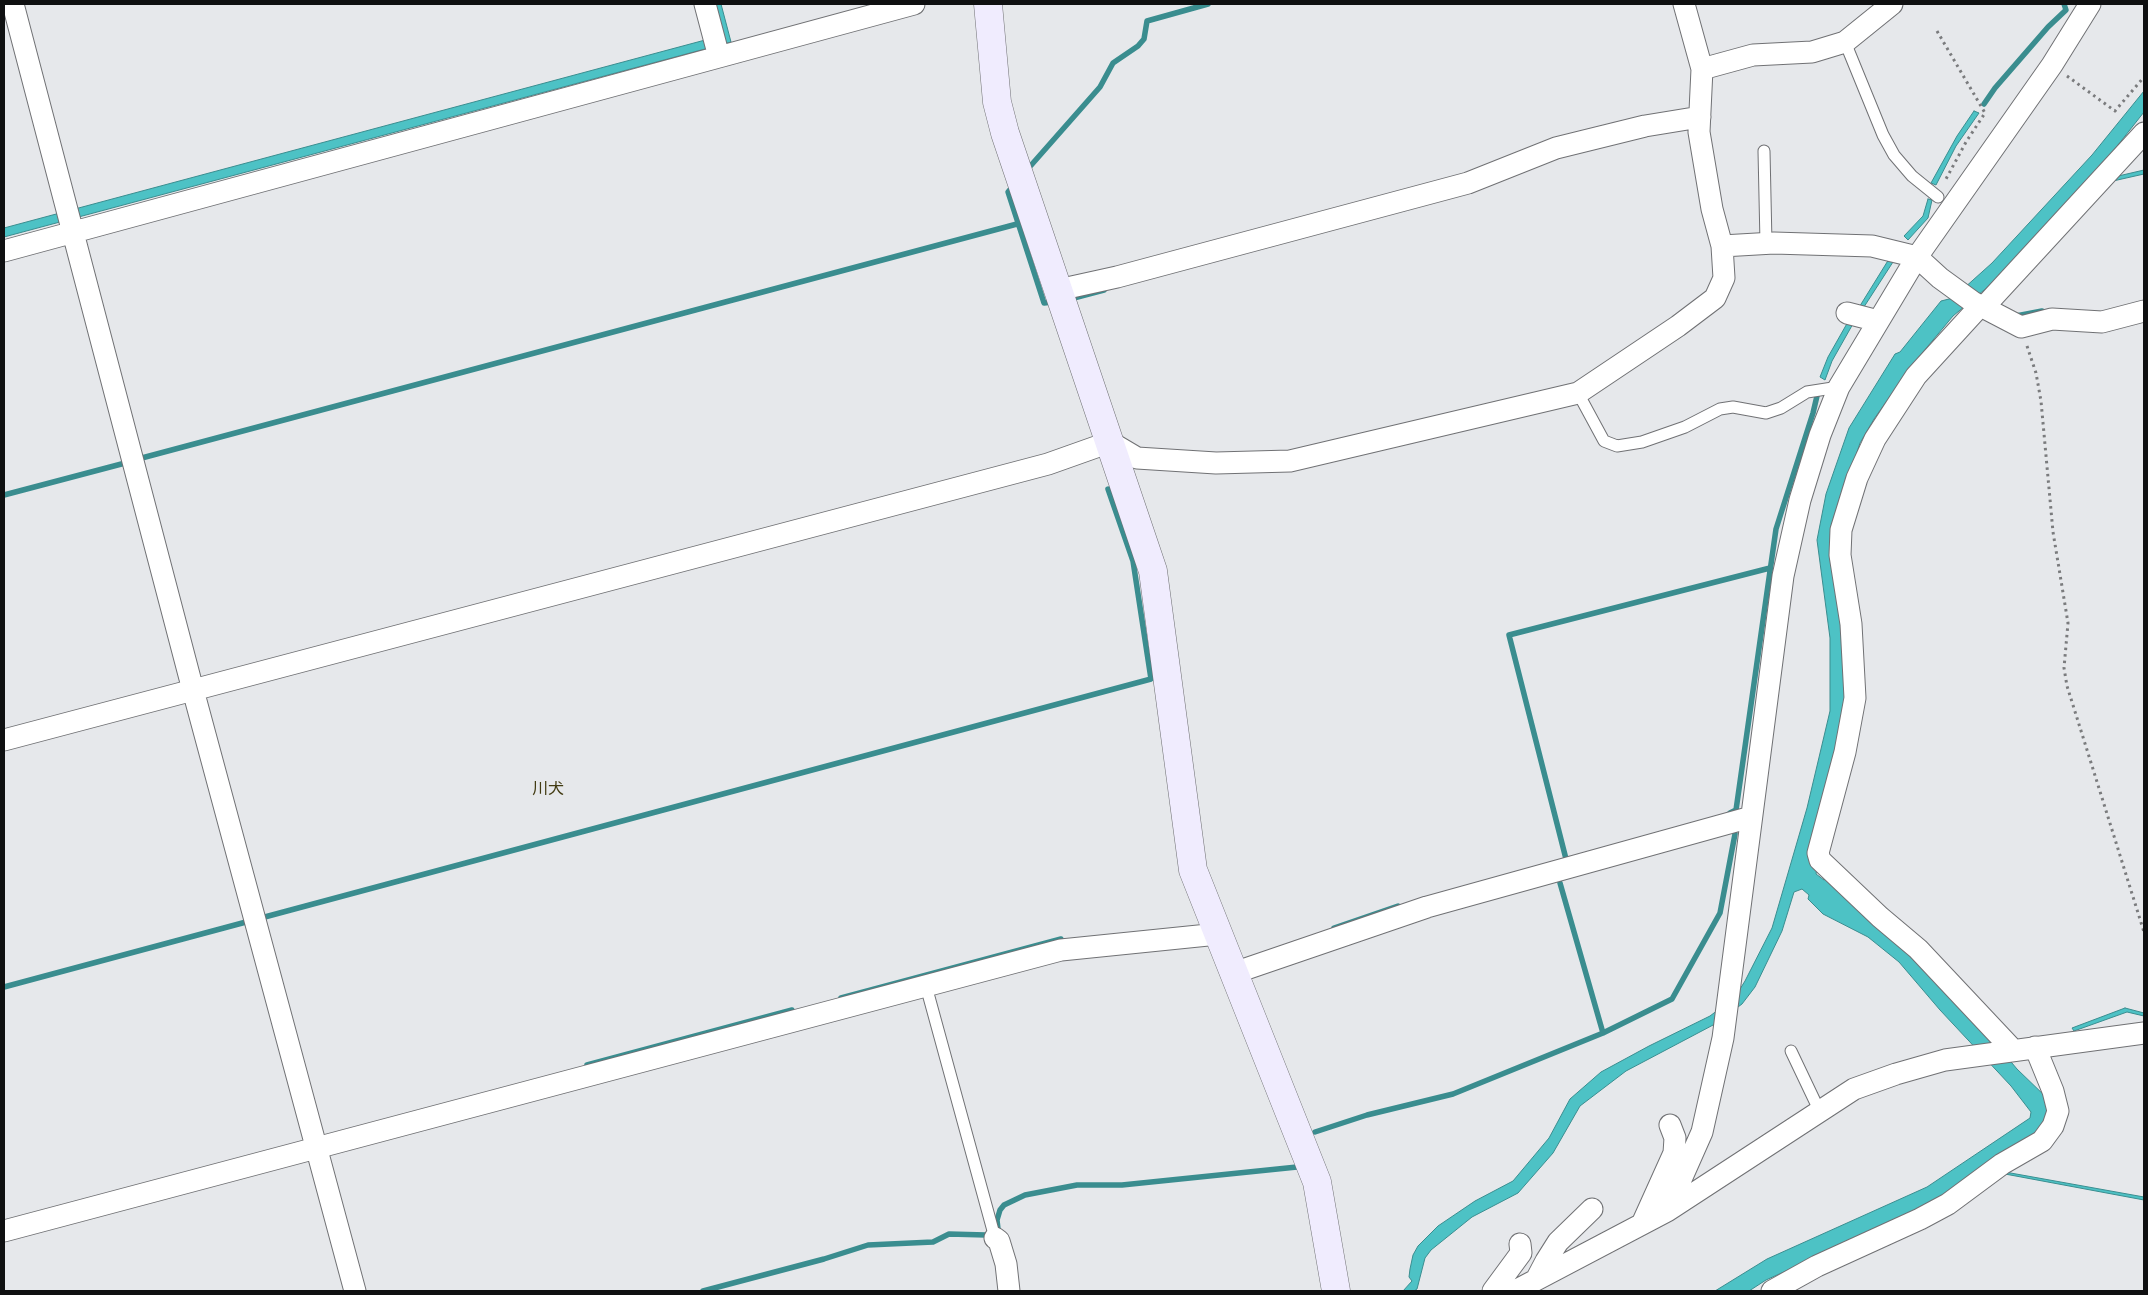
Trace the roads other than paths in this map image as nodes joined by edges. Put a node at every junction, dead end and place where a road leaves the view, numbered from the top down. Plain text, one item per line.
1 (13, 4) edge
2 (705, 4) edge
3 (914, 4) edge
4 (988, 4) edge
5 (1684, 4) edge
6 (1892, 4) edge
7 (2090, 4) edge
8 (1845, 42) junction
9 (716, 47) junction
10 (1702, 69) junction
11 (1700, 117) junction
12 (2144, 133) edge
13 (1764, 151) dead end
14 (1938, 197) road end
15 (70, 221) junction
16 (1766, 243) junction
17 (1722, 246) junction
18 (4, 252) edge
19 (1917, 257) junction
20 (1058, 290) junction
21 (1979, 305) junction
22 (2144, 311) edge
23 (1847, 313) dead end
24 (1878, 322) junction
25 (1838, 387) junction
26 (1578, 393) junction
27 (1110, 442) junction
28 (193, 690) junction
29 (4, 740) edge
30 (1752, 817) junction
31 (1218, 934) junction
32 (1234, 973) junction
33 (926, 986) junction
34 (2144, 1033) edge
35 (2035, 1047) junction
36 (2014, 1050) junction
37 (1791, 1051) dead end
38 (1820, 1112) junction
39 (1670, 1125) dead end
40 (317, 1147) junction
41 (1592, 1209) dead end
42 (1668, 1211) junction
43 (1642, 1224) junction
44 (4, 1232) edge
45 (995, 1238) joint
46 (1520, 1244) dead end
47 (1536, 1280) junction
48 (356, 1291) edge
49 (1009, 1291) edge
50 (1336, 1291) edge
51 (1493, 1291) edge
52 (1516, 1291) edge
53 (1772, 1291) edge

1 - 15 street
2 - 9 street
3 - 9 street
4 - 20 street
5 - 10 street
6 - 8 street
7 - 19 street
8 - 10 street
8 - 14 lane
9 - 15 street
10 - 11 street
11 - 17 street
11 - 20 street
12 - 21 street
13 - 16 lane
15 - 18 street
15 - 28 street
16 - 17 street
16 - 19 street
17 - 26 street
19 - 21 street
19 - 24 street
20 - 27 street
21 - 22 street
21 - 36 street
23 - 24 street
24 - 25 street
25 - 26 lane
25 - 30 street
26 - 27 street
27 - 28 street
27 - 31 street
28 - 29 street
28 - 40 street
30 - 32 street
30 - 42 street
31 - 32 street
31 - 33 street
32 - 50 street
33 - 40 street
33 - 45 lane
34 - 35 street
35 - 36 street
35 - 53 street
36 - 38 street
37 - 38 lane
38 - 42 street
39 - 43 street
40 - 44 street
40 - 48 street
41 - 47 street
42 - 43 street
43 - 47 street
45 - 49 street
46 - 51 street
47 - 52 street

